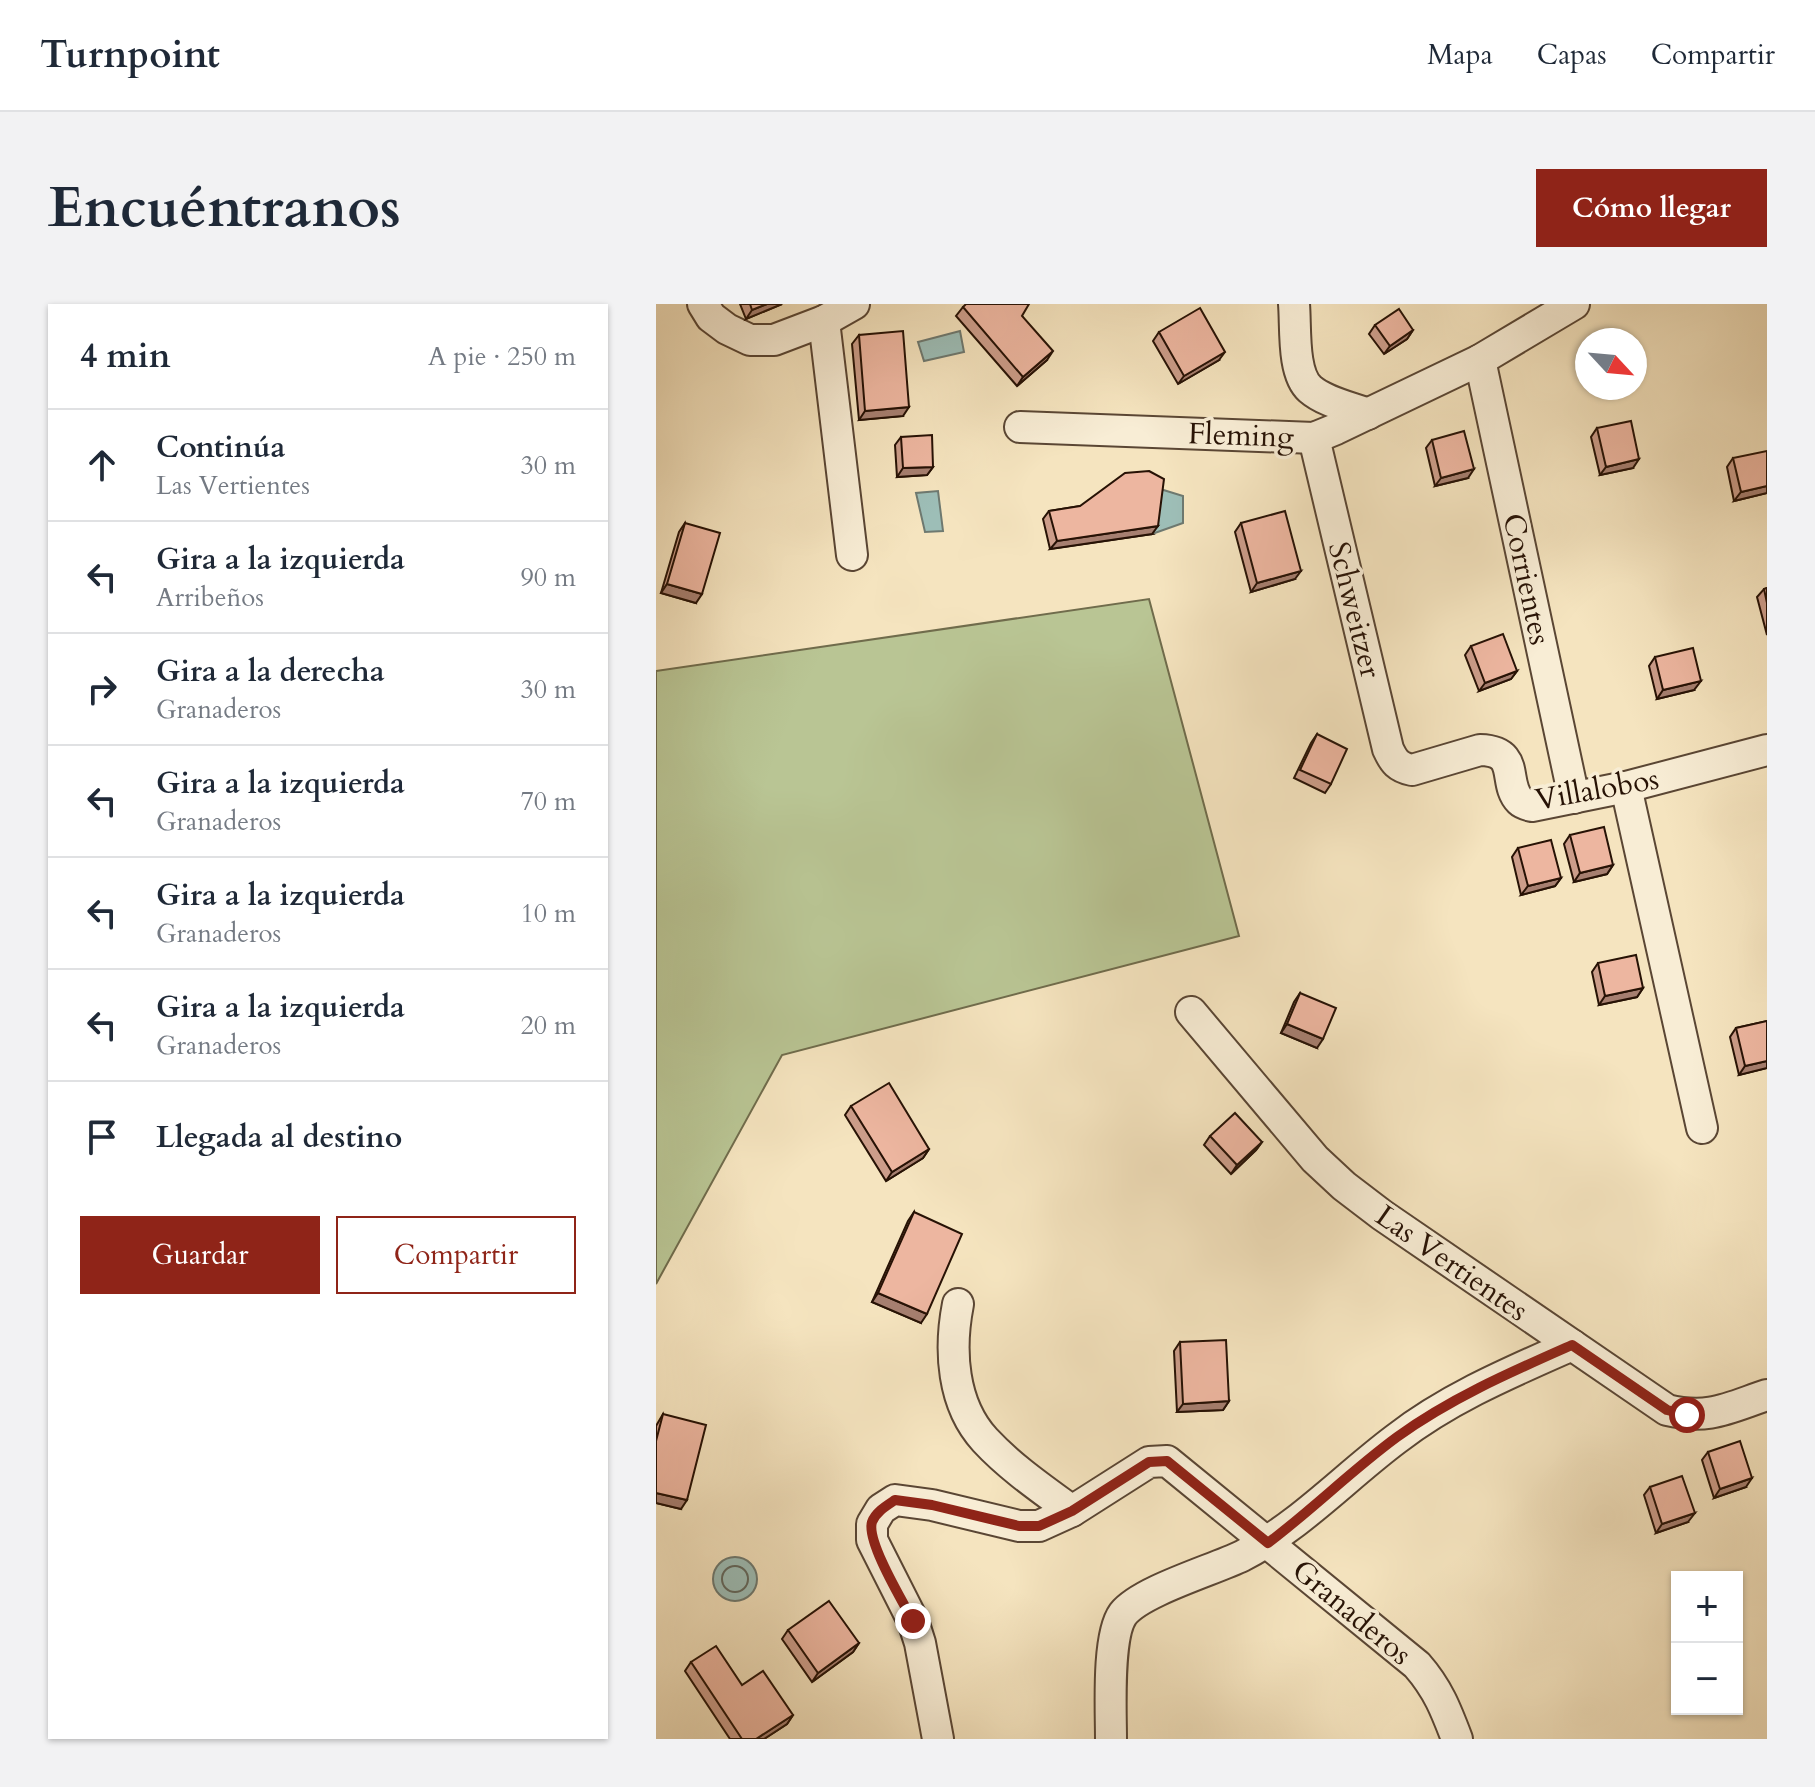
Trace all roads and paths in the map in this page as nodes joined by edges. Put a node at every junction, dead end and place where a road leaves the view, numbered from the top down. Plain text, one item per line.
1 (703, 304) edge
2 (854, 304) edge
3 (1294, 304) edge
4 (1562, 307) edge
5 (824, 321) junction
6 (1480, 360) junction
7 (1368, 414) junction
8 (1020, 427) dead end
9 (1314, 438) junction
10 (852, 555) dead end
11 (1767, 750) edge
12 (1412, 770) joint
13 (1626, 787) junction
14 (1574, 798) junction
15 (1191, 1012) dead end
16 (1702, 1128) dead end
17 (958, 1304) dead end
18 (1572, 1345) junction
19 (1767, 1395) edge
20 (1072, 1511) junction
21 (1268, 1543) junction
22 (938, 1739) edge
23 (1111, 1739) edge
24 (1457, 1739) edge

1 - 5 street
2 - 5 street
3 - 7 street
4 - 6 street, Fleming
5 - 10 street
6 - 7 street, Fleming
6 - 14 street, Corrientes
7 - 9 street, Fleming
8 - 9 street, Fleming
9 - 12 street, Schweitzer
11 - 13 street, Villalobos
12 - 14 street, Villalobos
13 - 14 street, Villalobos
13 - 16 street
15 - 18 street, Las Vertientes
17 - 20 street
18 - 19 street, Las Vertientes
18 - 21 street
20 - 21 street, Granaderos
20 - 22 street, Granaderos
21 - 23 street
21 - 24 street, Granaderos

